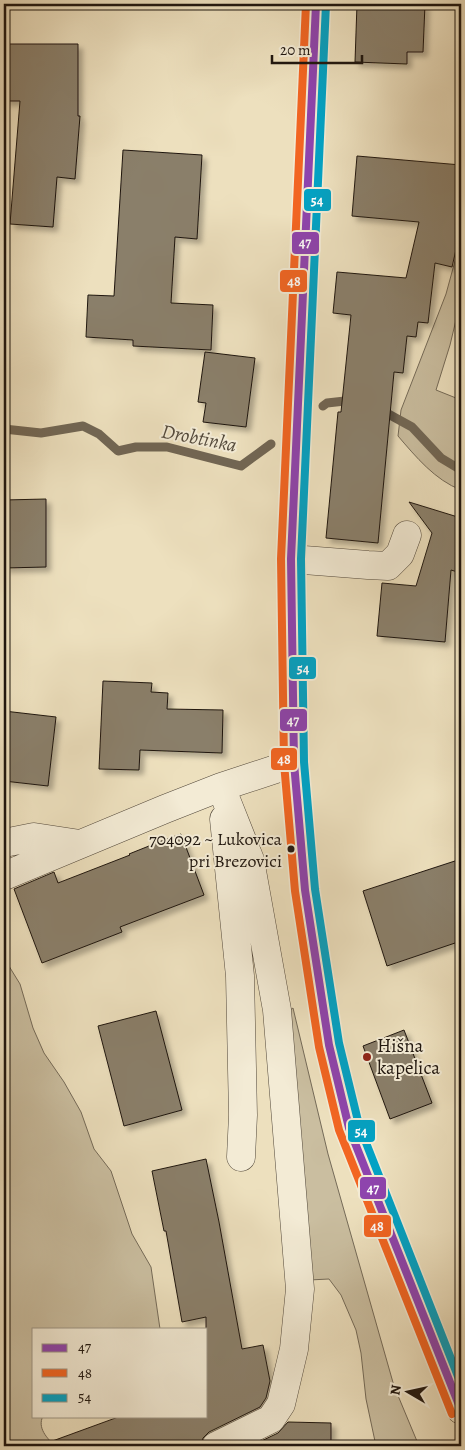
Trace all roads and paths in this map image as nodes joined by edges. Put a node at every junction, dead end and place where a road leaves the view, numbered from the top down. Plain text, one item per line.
1 (316, 4) edge
2 (407, 535) dead end
3 (291, 559) junction
4 (294, 763) junction
5 (221, 787) junction
6 (4, 843) edge
7 (82, 844) junction
8 (4, 876) edge
9 (241, 1157) dead end
10 (461, 1410) edge
11 (216, 1446) edge

1 - 3 main road
2 - 3 street
3 - 4 main road
4 - 5 street
4 - 10 main road
5 - 7 street
5 - 9 street
5 - 11 street
6 - 7 street
7 - 8 street

